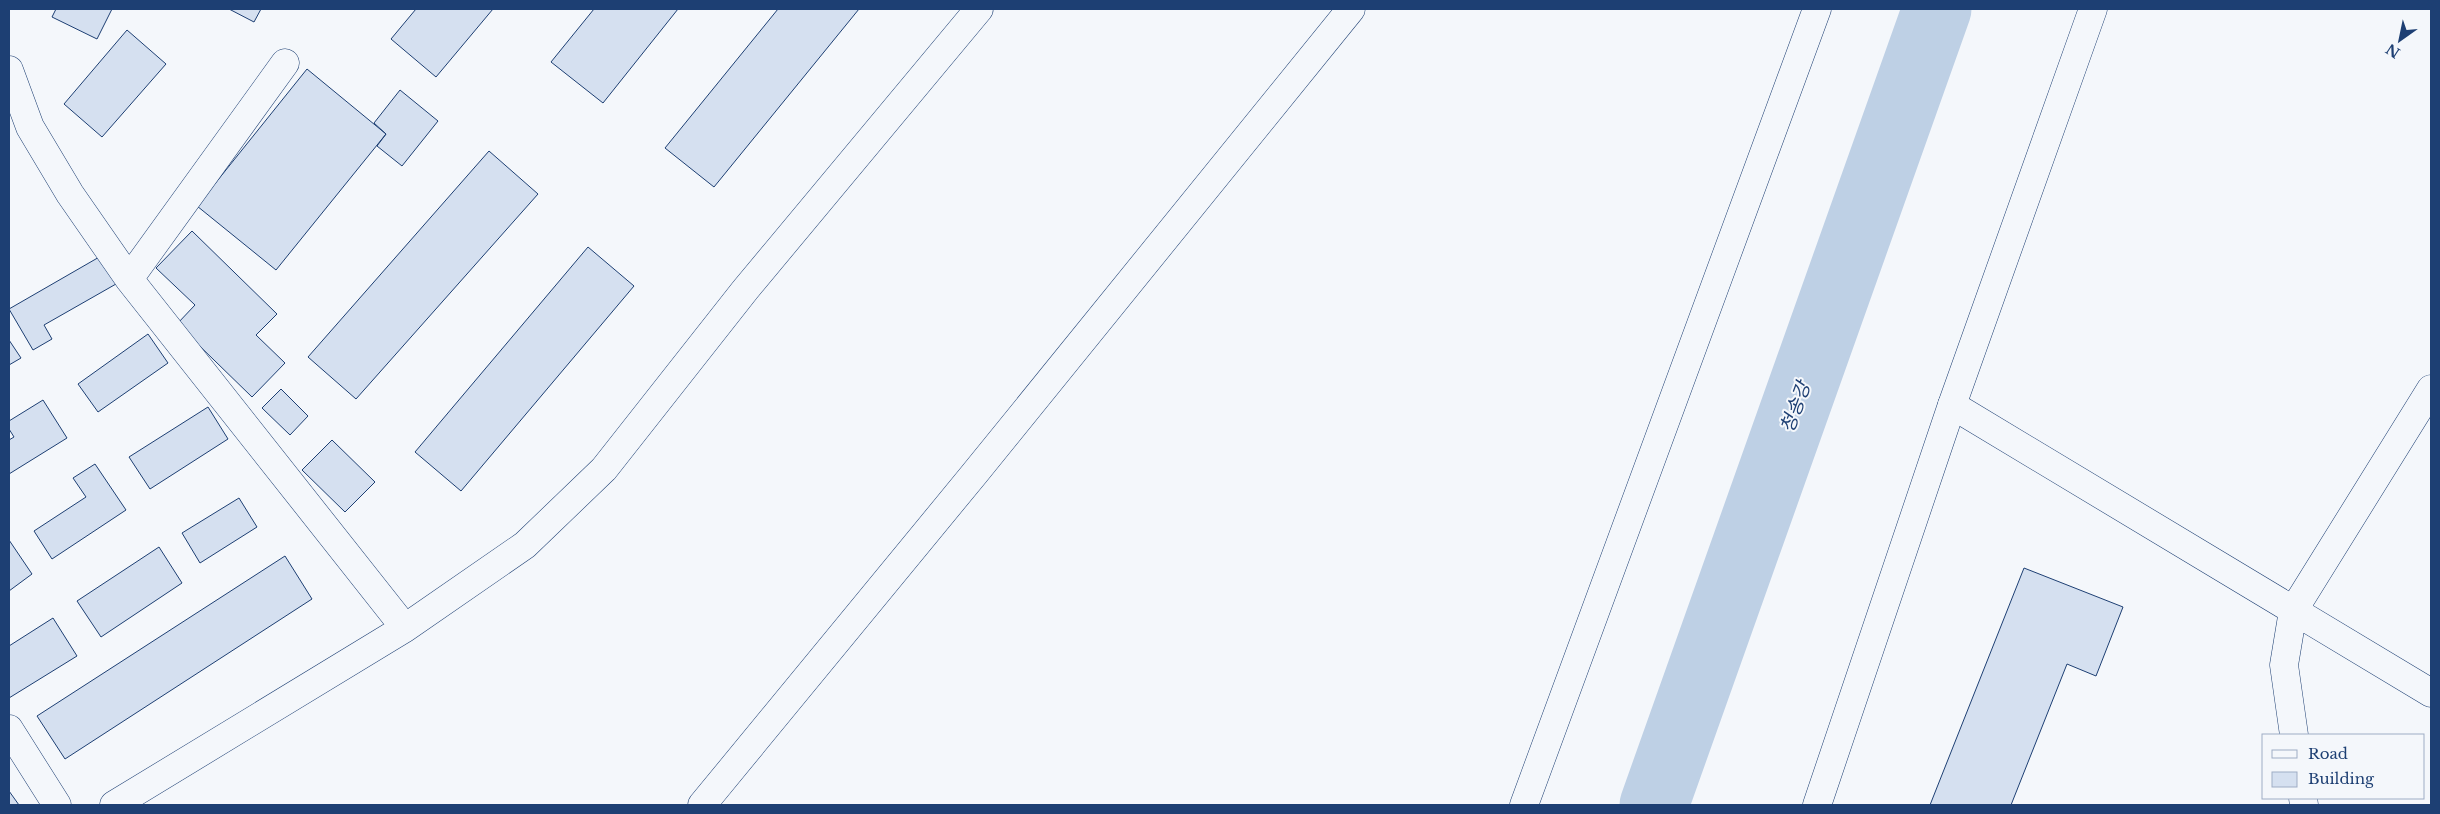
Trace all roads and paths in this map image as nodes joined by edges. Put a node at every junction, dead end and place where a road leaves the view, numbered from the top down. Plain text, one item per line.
1 (979, 9) edge
2 (1351, 9) edge
3 (1817, 9) edge
4 (2093, 9) edge
5 (285, 63) dead end
6 (9, 70) edge
7 (129, 279) junction
8 (2431, 389) edge
9 (1952, 405) junction
10 (2293, 611) junction
11 (405, 628) junction
12 (2431, 693) edge
13 (9, 729) edge
14 (2294, 734) edge
15 (57, 805) edge
16 (114, 805) edge
17 (702, 805) edge
18 (1524, 805) edge
19 (1817, 805) edge

1 - 11 street
2 - 17 street
3 - 18 street
4 - 9 street
5 - 7 street
6 - 7 street
7 - 11 street
8 - 10 street
9 - 10 street
9 - 19 street
10 - 12 street
10 - 14 street
11 - 16 street
13 - 15 street

